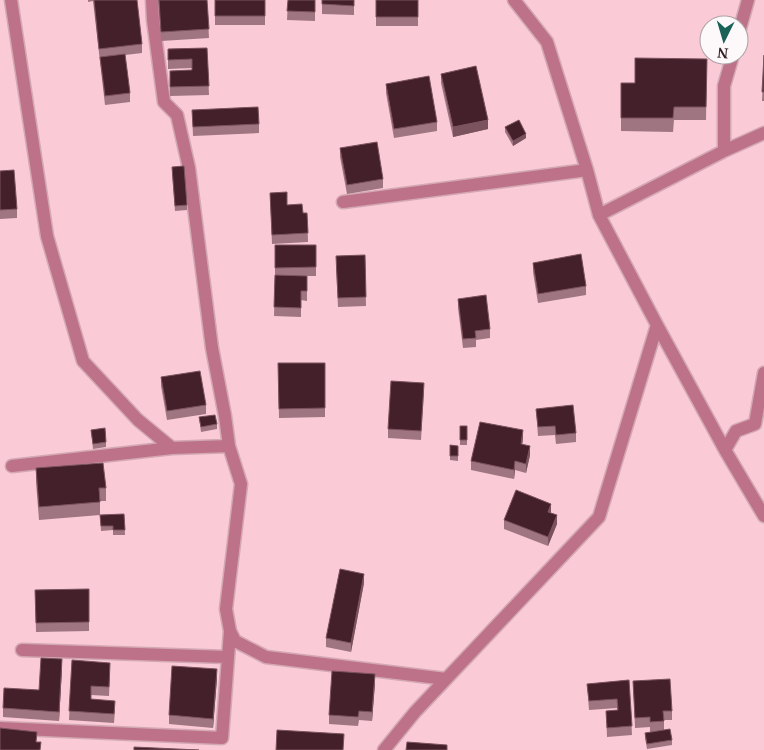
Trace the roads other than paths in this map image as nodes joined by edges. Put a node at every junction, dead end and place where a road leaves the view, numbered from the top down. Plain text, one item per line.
1 (11, 0) edge
2 (152, 0) edge
3 (514, 0) edge
4 (748, 0) edge
5 (744, 15) edge
6 (729, 65) edge
7 (764, 132) edge
8 (724, 151) junction
9 (587, 170) junction
10 (343, 202) dead end
11 (599, 215) junction
12 (657, 326) junction
13 (764, 374) edge
14 (229, 446) junction
15 (172, 448) junction
16 (725, 450) junction
17 (12, 466) dead end
18 (764, 516) edge
19 (230, 631) junction
20 (22, 650) dead end
21 (227, 657) junction
22 (446, 679) junction
23 (0, 728) edge
24 (222, 744) edge
25 (384, 750) edge

1 - 15 street
2 - 14 street
3 - 9 street
4 - 5 street
6 - 8 street
7 - 8 street
8 - 11 street
9 - 10 street
9 - 11 street
11 - 12 street
12 - 16 street
12 - 22 street
13 - 16 street
14 - 15 street
14 - 19 street
15 - 17 street
16 - 18 street
19 - 21 street
19 - 22 street
20 - 21 street
21 - 24 street
22 - 25 street
23 - 24 street

